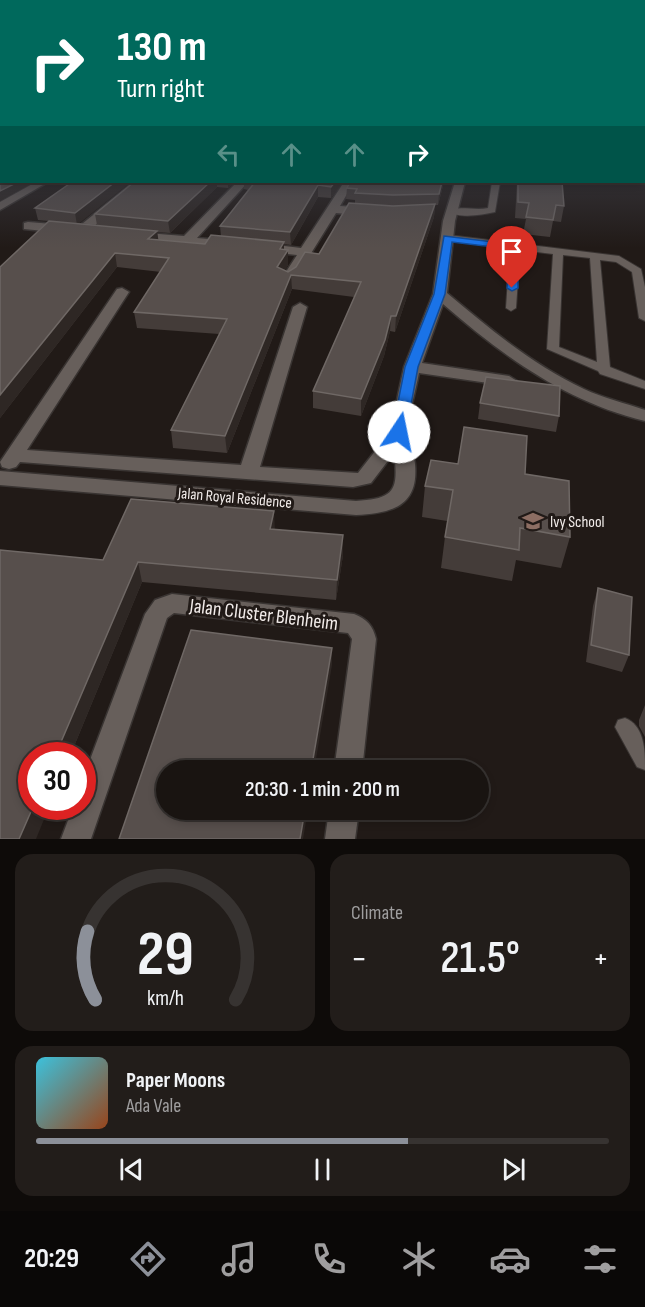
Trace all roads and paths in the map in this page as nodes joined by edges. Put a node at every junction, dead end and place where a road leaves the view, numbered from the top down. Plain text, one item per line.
1 (41, 183) edge
2 (139, 183) edge
3 (242, 183) edge
4 (348, 183) edge
5 (460, 183) edge
6 (496, 183) edge
7 (336, 203) junction
8 (0, 207) edge
9 (383, 208) edge
10 (447, 211) junction
11 (28, 226) dead end
12 (81, 231) junction
13 (448, 238) junction
14 (189, 240) junction
15 (515, 247) junction
16 (305, 252) junction
17 (558, 252) junction
18 (595, 256) junction
19 (287, 281) edge
20 (122, 292) dead end
21 (440, 294) junction
22 (300, 307) dead end
23 (511, 308) dead end
24 (645, 318) edge
25 (412, 367) junction
26 (604, 371) junction
27 (645, 385) edge
28 (573, 390) junction
29 (645, 416) edge
30 (401, 422) junction
31 (14, 455) junction
32 (249, 472) junction
33 (0, 477) edge
34 (625, 728) dead end
35 (349, 760) edge
36 (645, 760) edge
37 (343, 820) edge
38 (76, 839) edge
39 (340, 839) edge

1 - 8 street
2 - 12 street
3 - 14 street
4 - 7 street
5 - 10 street, Jalan Royal Residence
6 - 10 lane
7 - 9 street
7 - 16 street
10 - 13 street, Jalan Royal Residence
11 - 12 street
12 - 14 street
13 - 15 lane
13 - 21 street, Jalan Royal Residence
14 - 16 street
15 - 17 lane
15 - 23 lane
16 - 19 street
17 - 18 lane
17 - 26 lane
18 - 24 lane
18 - 26 lane
20 - 31 street, Jalan Royal Residence
21 - 25 street, Jalan Royal Residence
21 - 28 street
22 - 32 street, Jalan Royal Residence
25 - 28 street
25 - 30 street, Jalan Royal Residence
26 - 27 lane
28 - 29 street
30 - 32 street, Jalan Royal Residence
30 - 33 street, Jalan Royal Residence
31 - 32 street, Jalan Royal Residence
31 - 33 street, Jalan Royal Residence
34 - 36 lane
35 - 38 street, Jalan Cluster Blenheim
37 - 39 street

